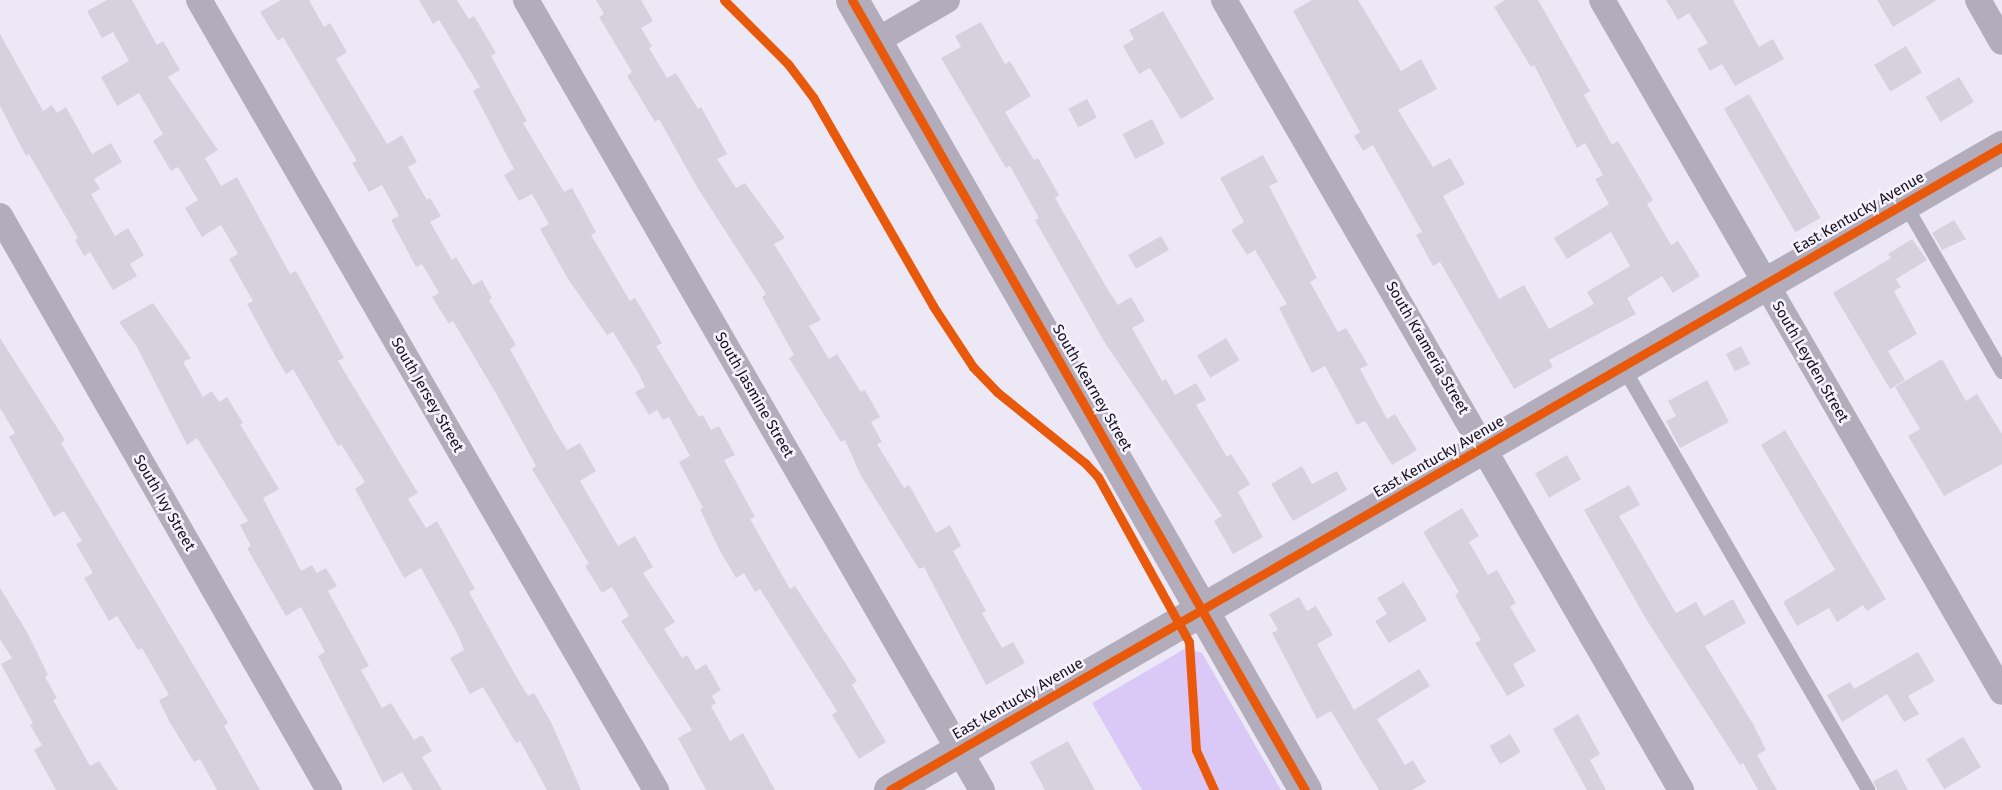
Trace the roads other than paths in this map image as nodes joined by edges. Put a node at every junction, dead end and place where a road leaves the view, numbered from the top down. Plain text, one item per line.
1 (199, 0) edge
2 (526, 0) edge
3 (852, 0) edge
4 (947, 0) edge
5 (1224, 0) edge
6 (1602, 0) edge
7 (1978, 0) edge
8 (876, 41) junction
9 (2002, 42) edge
10 (2002, 147) edge
11 (1905, 204) junction
12 (0, 216) edge
13 (1765, 285) junction
14 (1623, 367) junction
15 (2002, 372) edge
16 (1485, 448) junction
17 (1202, 610) junction
18 (2002, 692) edge
19 (959, 750) junction
20 (328, 790) edge
21 (656, 790) edge
22 (890, 790) edge
23 (982, 790) edge
24 (1305, 790) edge
25 (1681, 790) edge
26 (1868, 790) edge

1 - 21 street, South Jersey Street
2 - 19 street, South Jasmine Street
3 - 8 street, South Kearney Street
4 - 8 street
5 - 16 street, South Krameria Street
6 - 13 street, South Leyden Street
7 - 9 street
8 - 17 street, South Kearney Street
10 - 11 street, East Kentucky Avenue
11 - 13 street, East Kentucky Avenue
11 - 15 lane
12 - 20 street, South Ivy Street
13 - 14 street, East Kentucky Avenue
13 - 18 street, South Leyden Street
14 - 16 street, East Kentucky Avenue
14 - 26 lane
16 - 17 street, East Kentucky Avenue
16 - 25 street, South Krameria Street
17 - 19 street, East Kentucky Avenue
17 - 24 street, South Kearney Street
19 - 22 street, East Kentucky Avenue
19 - 23 street, South Jasmine Street

